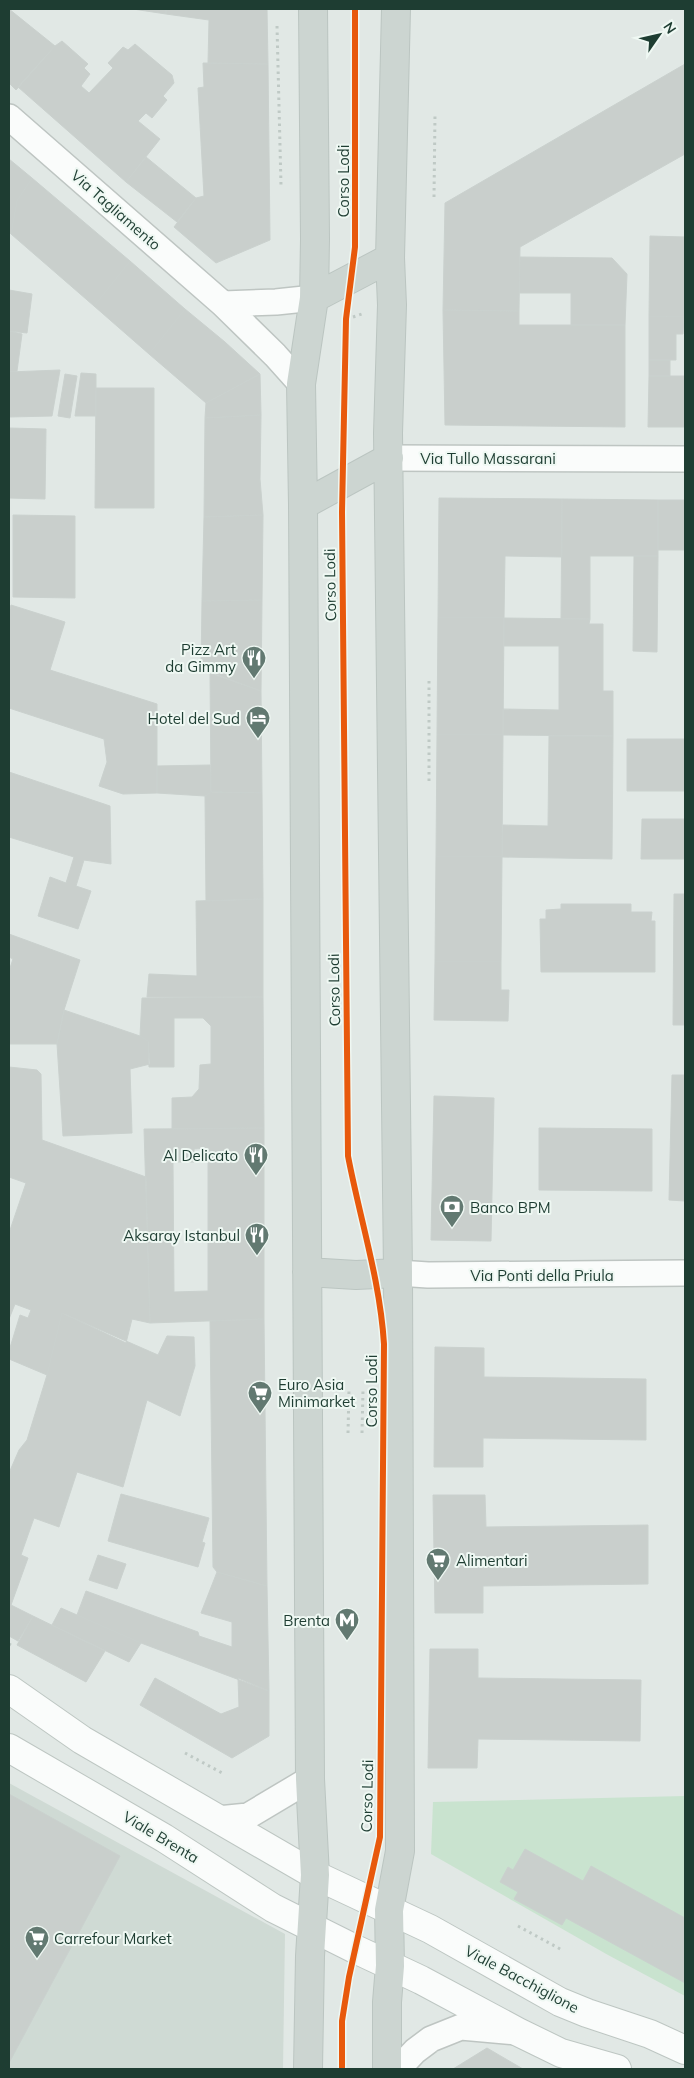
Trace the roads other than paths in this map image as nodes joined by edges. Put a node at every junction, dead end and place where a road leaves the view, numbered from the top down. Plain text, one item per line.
1 (313, 9) edge
2 (396, 9) edge
3 (9, 117) edge
4 (390, 258) junction
5 (314, 298) junction
6 (223, 304) junction
7 (301, 384) junction
8 (389, 458) junction
9 (685, 459) edge
10 (304, 505) junction
11 (308, 1272) junction
12 (398, 1273) junction
13 (685, 1273) edge
14 (9, 1689) edge
15 (9, 1748) edge
16 (310, 1779) junction
17 (218, 1819) junction
18 (315, 1875) junction
19 (390, 1910) junction
20 (311, 1928) junction
21 (390, 1966) junction
22 (518, 2032) junction
23 (685, 2050) edge
24 (308, 2069) edge
25 (387, 2069) edge
26 (398, 2069) edge
27 (617, 2069) edge

1 - 5 main road, Corso Lodi
2 - 4 main road, Corso Lodi
3 - 6 street, Via Tagliamento
4 - 5 main road
4 - 8 main road, Corso Lodi
5 - 6 street
5 - 7 main road, Corso Lodi
6 - 7 street, Via Tagliamento
7 - 10 main road, Corso Lodi
8 - 9 street, Via Tullo Massarani
8 - 10 main road, Via Tullo Massarani
8 - 12 main road, Corso Lodi
10 - 11 main road, Corso Lodi
11 - 12 main road
11 - 16 main road, Corso Lodi
12 - 13 street, Via Ponti della Priula
12 - 19 main road, Corso Lodi
14 - 17 street
15 - 20 street, Viale Brenta
16 - 17 street
16 - 18 main road, Corso Lodi
17 - 18 street
18 - 19 street
18 - 20 main road, Corso Lodi
19 - 21 main road, Corso Lodi
19 - 23 street, Viale Bacchiglione
20 - 21 street
20 - 24 main road, Corso Lodi
21 - 22 street
21 - 25 main road, Corso Lodi
22 - 26 street
22 - 27 street

